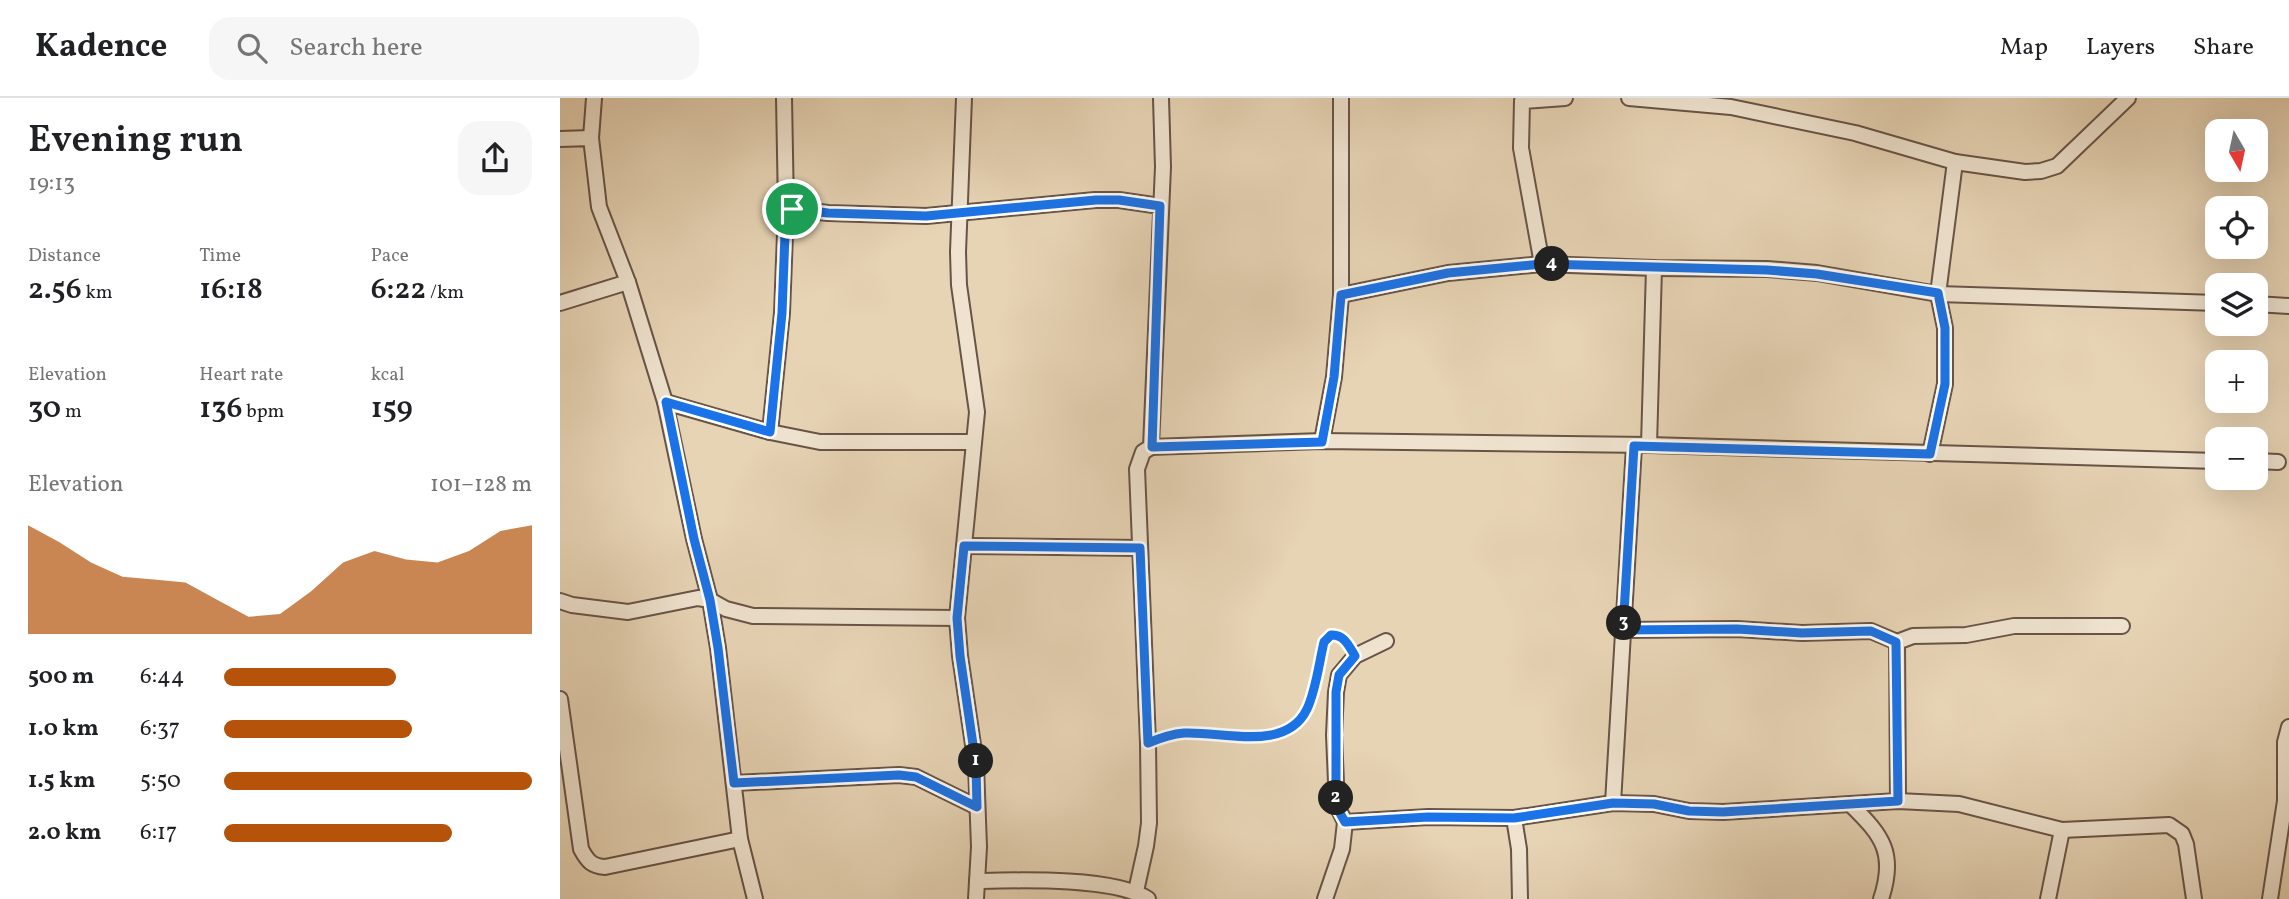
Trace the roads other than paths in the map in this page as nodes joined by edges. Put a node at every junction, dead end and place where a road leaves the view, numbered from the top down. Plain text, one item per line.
1 (594, 98) edge
2 (784, 98) edge
3 (964, 98) edge
4 (1161, 98) edge
5 (1341, 98) edge
6 (1565, 98) edge
7 (1629, 98) edge
8 (2128, 98) edge
9 (1522, 100) edge
10 (591, 138) junction
11 (560, 139) edge
12 (1955, 162) junction
13 (1160, 206) junction
14 (786, 208) junction
15 (960, 212) junction
16 (1542, 264) junction
17 (1654, 268) junction
18 (628, 282) junction
19 (1938, 293) junction
20 (1341, 295) junction
21 (560, 303) edge
22 (2205, 303) edge
23 (2268, 305) edge
24 (2289, 306) edge
25 (666, 402) junction
26 (770, 432) junction
27 (974, 442) junction
28 (1322, 442) junction
29 (1642, 445) junction
30 (1152, 447) junction
31 (1930, 454) junction
32 (2205, 461) edge
33 (2268, 462) edge
34 (2278, 462) dead end
35 (964, 546) junction
36 (1140, 548) junction
37 (560, 600) edge
38 (710, 600) junction
39 (957, 618) junction
40 (2122, 626) dead end
41 (1623, 630) junction
42 (1386, 641) dead end
43 (1896, 642) junction
44 (560, 699) edge
45 (2289, 727) edge
46 (734, 783) junction
47 (1898, 801) junction
48 (1613, 803) junction
49 (1852, 805) junction
50 (977, 807) junction
51 (1514, 818) junction
52 (1345, 822) junction
53 (2062, 830) junction
54 (740, 839) junction
55 (977, 881) junction
56 (1142, 895) edge
57 (755, 899) edge
58 (976, 899) edge
59 (1325, 899) edge
60 (1520, 899) edge
61 (1881, 899) edge
62 (2048, 899) edge
63 (2194, 899) edge
64 (2270, 899) edge

1 - 10 street
2 - 14 street
3 - 15 street
4 - 13 street
5 - 20 street
6 - 9 street
7 - 12 street
8 - 12 street
9 - 16 street
10 - 11 street
10 - 18 street
12 - 19 street
13 - 15 street
13 - 30 street
14 - 15 street
14 - 26 street
15 - 27 street
16 - 17 street
16 - 20 street
17 - 19 street
17 - 29 street
18 - 21 street
18 - 25 street
19 - 22 street
19 - 31 street
20 - 28 street
23 - 24 street
25 - 26 street
25 - 38 street
26 - 27 street
27 - 35 street
28 - 29 street
28 - 30 street
29 - 31 street
29 - 41 street
30 - 36 street
31 - 32 street
33 - 34 street
35 - 36 street
35 - 39 street
36 - 56 street
37 - 38 street
38 - 39 street
38 - 46 street
39 - 50 street
40 - 43 street
41 - 43 street
41 - 48 street
42 - 52 street
43 - 47 street
44 - 54 street
45 - 64 street
46 - 50 street
46 - 54 street
47 - 49 street
47 - 53 street
48 - 49 street
48 - 51 street
49 - 61 street
50 - 55 street
51 - 52 street
51 - 60 street
52 - 59 street
53 - 62 street
53 - 63 street
54 - 57 street
55 - 56 street
55 - 58 street

